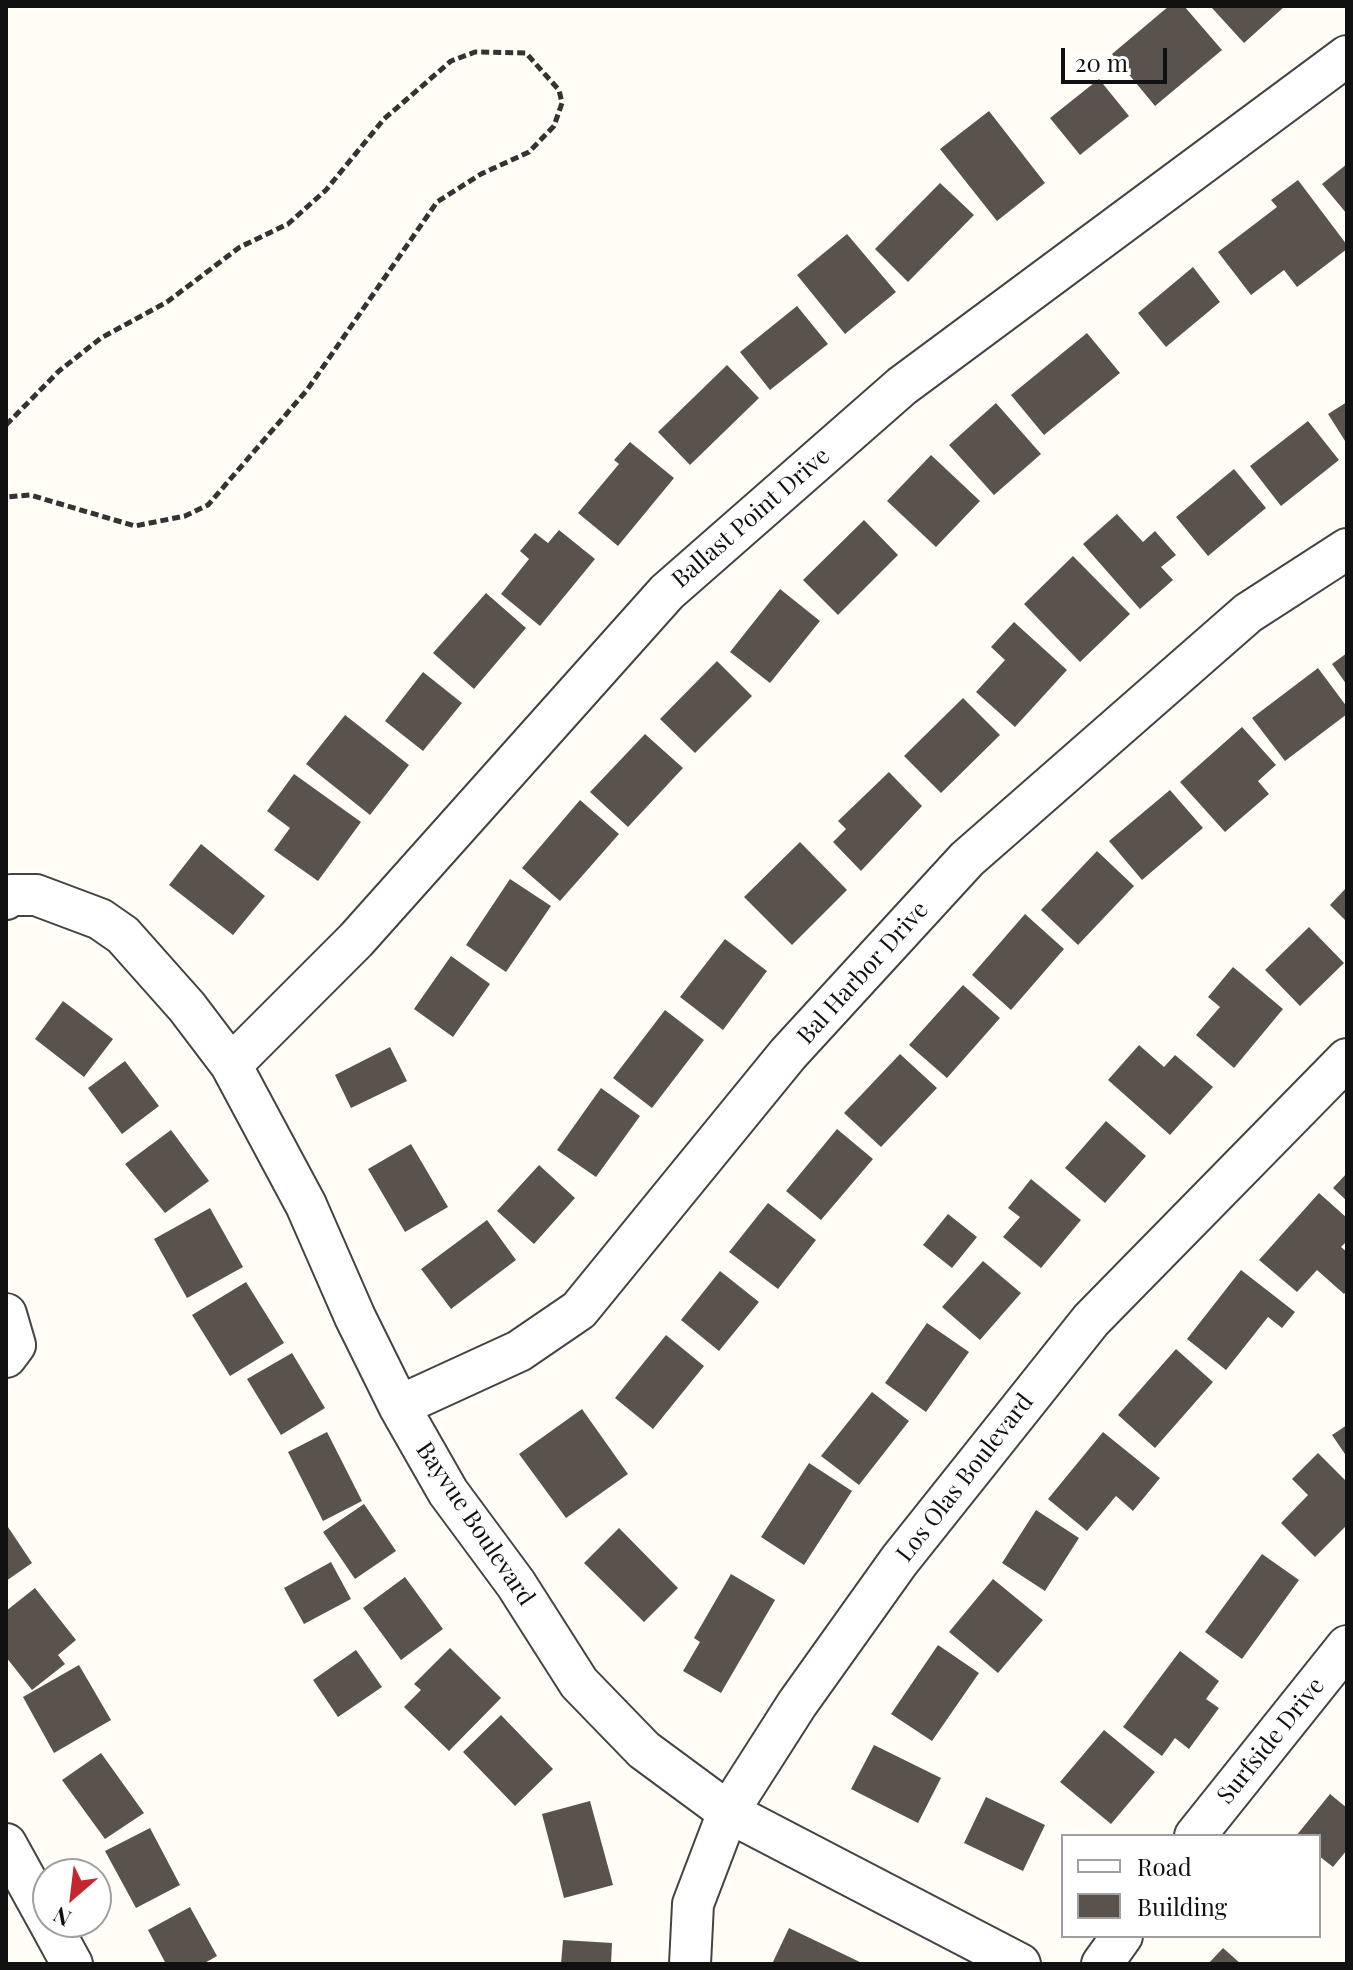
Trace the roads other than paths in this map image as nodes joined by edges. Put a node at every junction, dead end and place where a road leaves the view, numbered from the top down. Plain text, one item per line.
1 (1347, 56) edge
2 (1347, 549) edge
3 (8, 897) edge
4 (1347, 1059) edge
5 (231, 1065) junction
6 (6, 1314) edge
7 (6, 1357) edge
8 (399, 1406) junction
9 (1347, 1646) edge
10 (728, 1812) junction
11 (1197, 1834) edge
12 (6, 1844) edge
13 (32, 1891) edge
14 (58, 1938) edge
15 (1121, 1938) edge
16 (72, 1964) edge
17 (690, 1964) edge
18 (1020, 1964) edge
19 (1102, 1964) edge

1 - 5 street, Ballast Point Drive
2 - 8 street, Bal Harbor Drive
3 - 5 street, Bayvue Boulevard
4 - 10 street, Los Olas Boulevard
5 - 8 street, Bayvue Boulevard
6 - 7 street
8 - 10 street, Bayvue Boulevard
9 - 11 street, Surfside Drive
10 - 17 street, Los Olas Boulevard
10 - 18 street, Bayvue Boulevard
12 - 13 street
14 - 16 street
15 - 19 street

